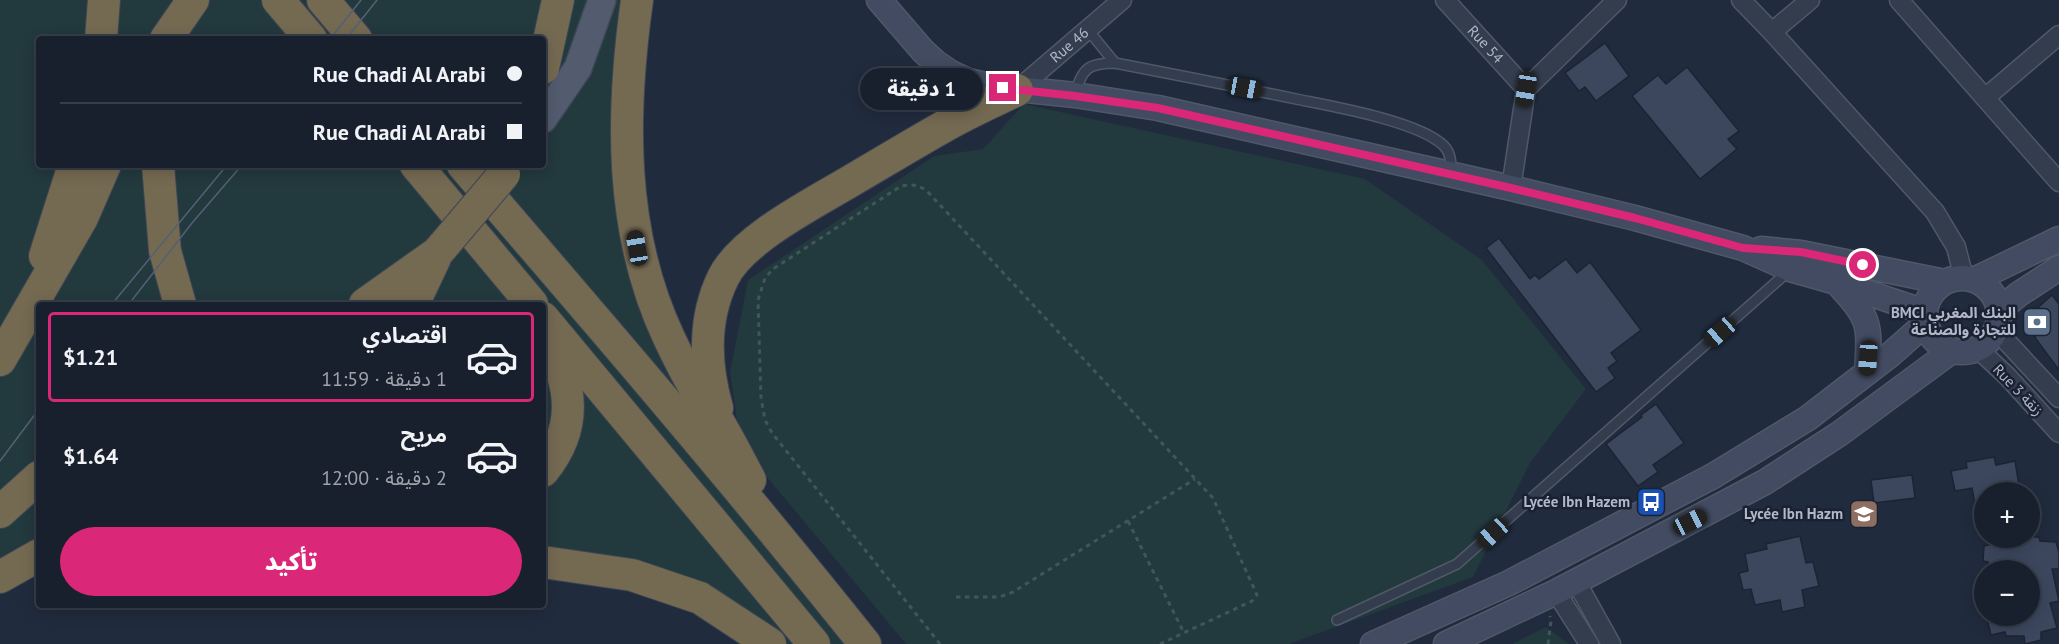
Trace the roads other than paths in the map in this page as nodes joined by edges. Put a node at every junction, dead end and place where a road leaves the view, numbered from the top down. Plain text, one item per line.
1 (104, 0) edge
2 (193, 0) edge
3 (197, 0) edge
4 (278, 0) edge
5 (323, 0) edge
6 (558, 0) edge
7 (602, 0) edge
8 (637, 0) edge
9 (879, 0) edge
10 (1122, 0) edge
11 (1445, 0) edge
12 (1617, 0) edge
13 (1741, 0) edge
14 (1810, 0) edge
15 (1899, 0) edge
16 (1088, 30) junction
17 (1772, 32) junction
18 (2059, 35) edge
19 (100, 36) edge
20 (168, 36) edge
21 (189, 36) edge
22 (308, 36) edge
23 (353, 36) edge
24 (546, 54) edge
25 (1115, 63) junction
26 (1526, 89) junction
27 (1017, 90) junction
28 (1075, 96) junction
29 (1985, 98) junction
30 (546, 114) edge
31 (73, 168) edge
32 (104, 168) edge
33 (158, 168) edge
34 (418, 168) edge
35 (466, 168) edge
36 (508, 170) edge
37 (1451, 175) junction
38 (2059, 182) edge
39 (1511, 188) junction
40 (2059, 239) edge
41 (1743, 248) junction
42 (441, 249) junction
43 (2059, 268) edge
44 (1790, 269) junction
45 (1961, 280) junction
46 (1836, 282) junction
47 (519, 292) edge
48 (179, 302) edge
49 (369, 302) edge
50 (411, 302) edge
51 (1926, 317) junction
52 (25, 318) junction
53 (1997, 320) junction
54 (546, 322) edge
55 (546, 338) edge
56 (1965, 349) junction
57 (0, 360) edge
58 (1867, 372) junction
59 (2059, 398) edge
60 (722, 426) junction
61 (2059, 433) edge
62 (546, 467) edge
63 (36, 480) edge
64 (0, 512) edge
65 (780, 537) junction
66 (36, 557) edge
67 (546, 562) edge
68 (0, 577) edge
69 (1558, 591) junction
70 (1337, 620) dead end
71 (770, 644) edge
72 (814, 644) edge
73 (865, 644) edge
74 (1372, 644) edge
75 (1446, 644) edge
76 (1589, 644) edge
77 (1611, 644) edge

1 - 19 highway
2 - 20 highway
3 - 21 highway
4 - 22 highway
5 - 23 highway
6 - 24 highway
7 - 30 main road
8 - 60 highway
9 - 27 main road
10 - 16 street, Rue 46
11 - 26 street, Rue 54
12 - 26 street
13 - 17 street
14 - 17 street
15 - 29 street
16 - 25 lane
16 - 27 street, Rue 46
17 - 45 street
18 - 29 street
25 - 28 lane
25 - 37 lane
26 - 39 street
27 - 28 main road
27 - 60 highway
28 - 37 main road
29 - 38 street
31 - 52 highway
32 - 52 highway
33 - 48 highway
34 - 47 highway
35 - 65 highway
36 - 42 highway, bridge
37 - 39 main road
39 - 41 main road
40 - 45 main road
41 - 44 main road
41 - 45 main road
42 - 49 highway
42 - 50 highway
43 - 53 main road
44 - 46 main road
44 - 70 lane
45 - 51 main road
45 - 53 main road
46 - 51 main road
46 - 58 main road
51 - 56 main road
51 - 58 main road
52 - 57 highway
53 - 56 main road
53 - 59 street, Rue 3 زنقة
54 - 72 highway
55 - 62 highway
56 - 61 street, Rue 3 زنقة
56 - 69 main road
58 - 74 main road
60 - 65 highway
63 - 64 highway
65 - 73 highway
66 - 68 highway
67 - 71 highway
69 - 75 main road
69 - 76 street
69 - 77 street

